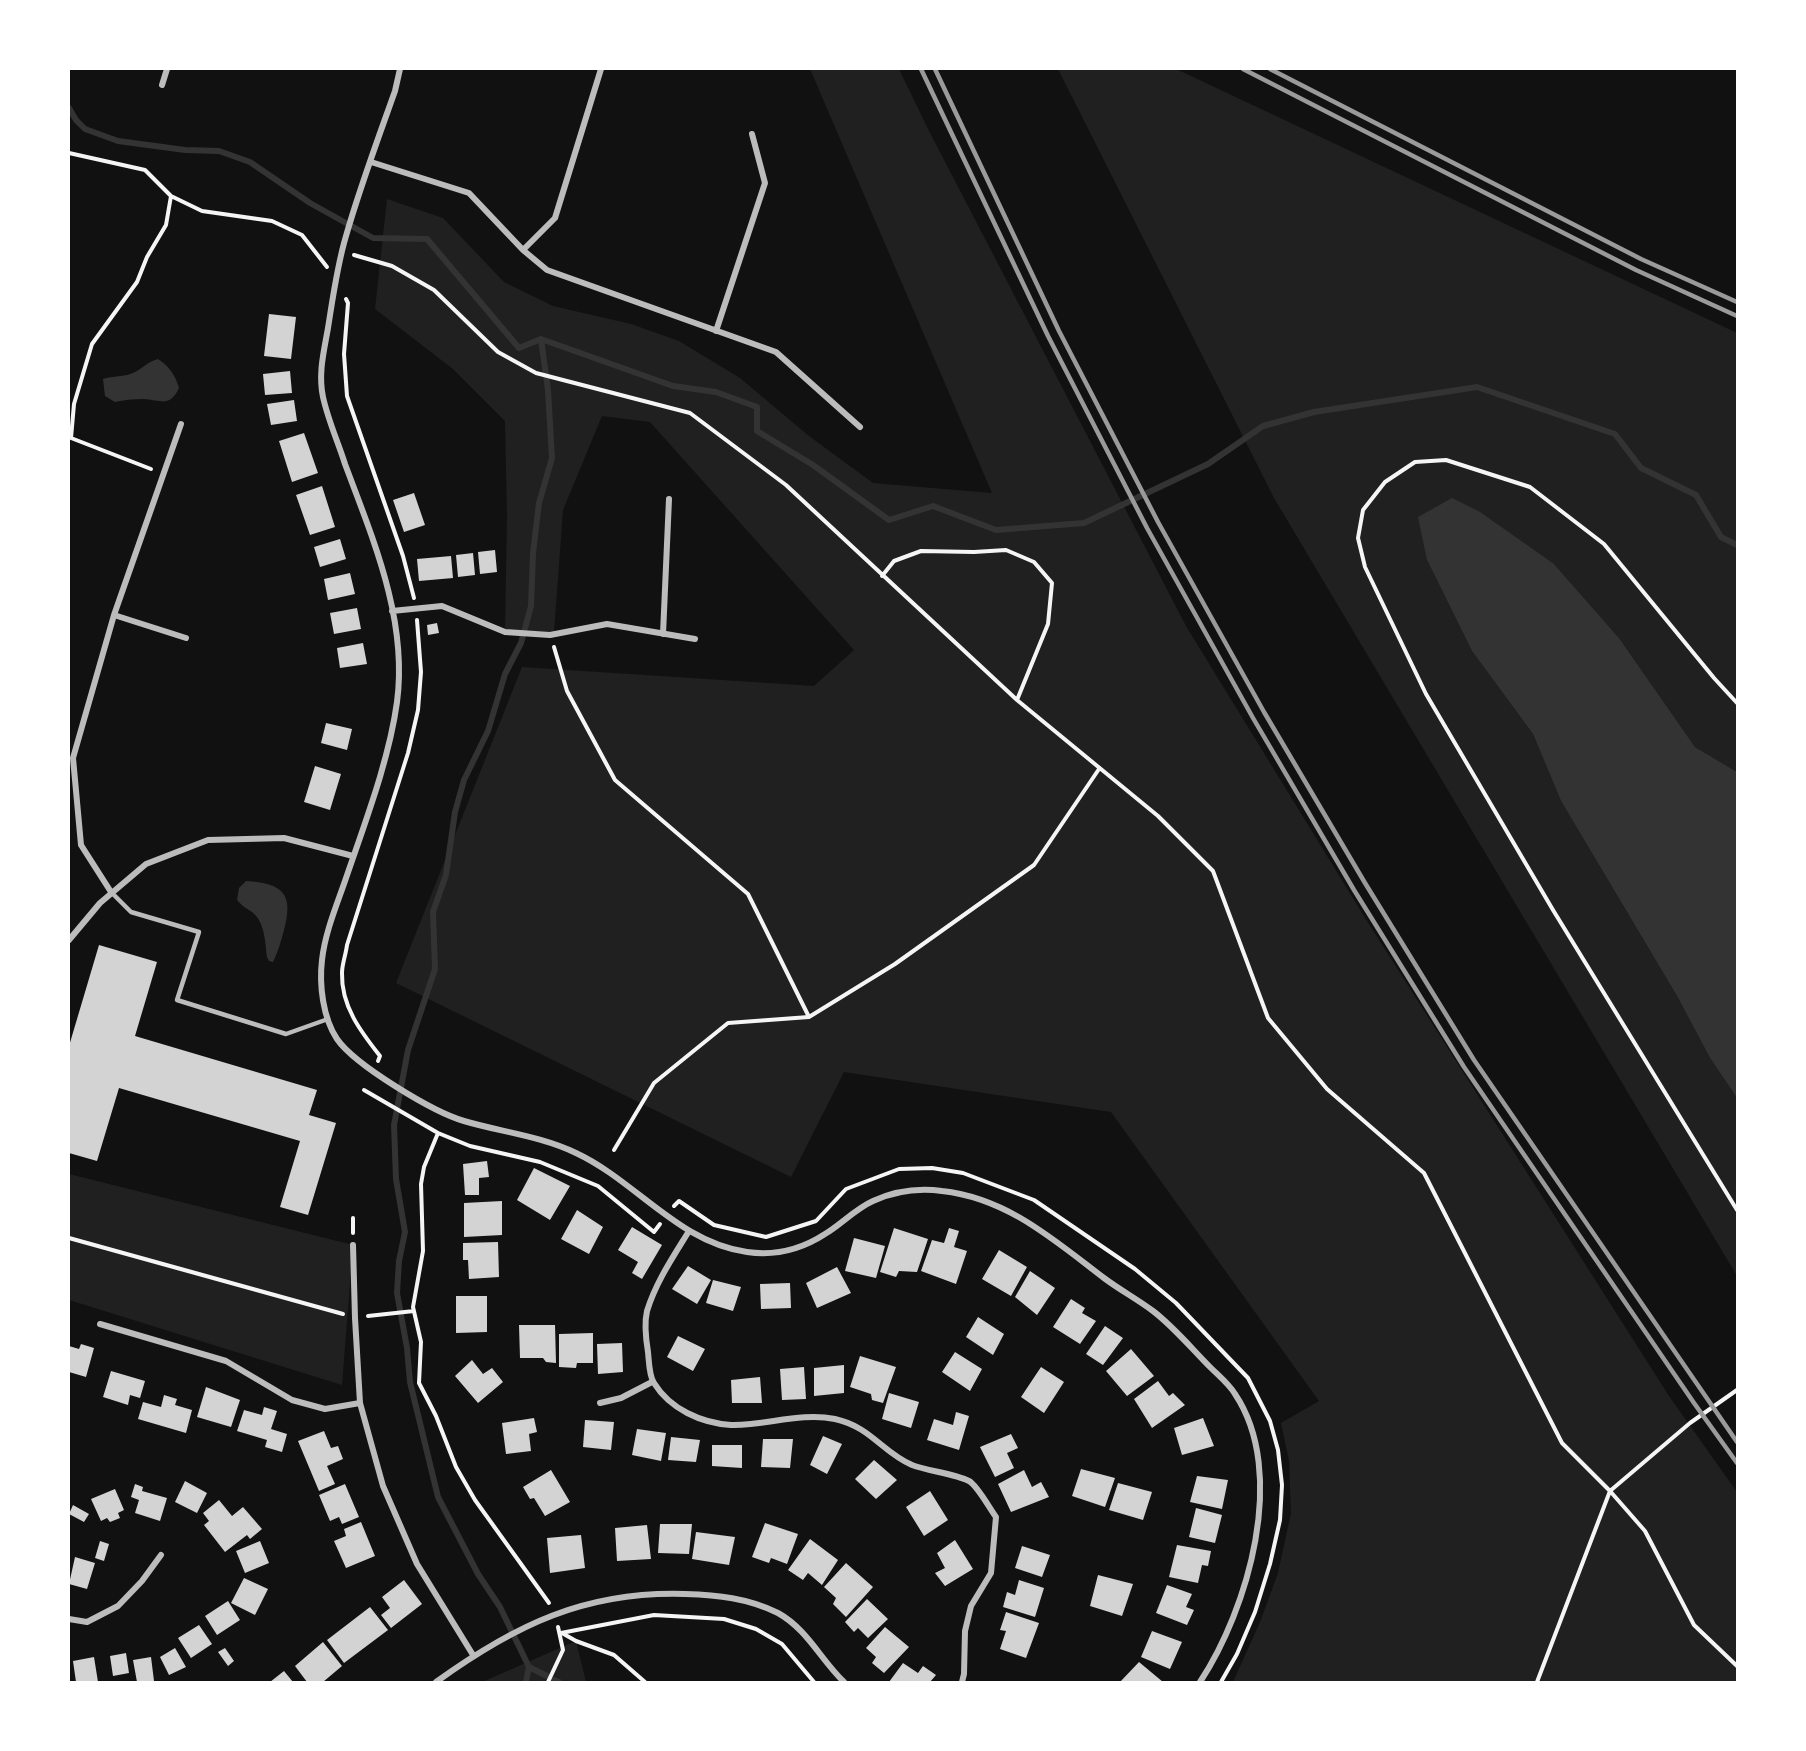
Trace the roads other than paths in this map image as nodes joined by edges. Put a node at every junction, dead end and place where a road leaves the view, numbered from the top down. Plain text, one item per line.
1 (167, 69) edge
2 (400, 69) edge
3 (601, 69) edge
4 (162, 85) dead end
5 (752, 134) dead end
6 (371, 162) junction
7 (523, 250) junction
8 (716, 331) junction
9 (181, 424) dead end
10 (860, 427) dead end
11 (669, 499) dead end
12 (392, 611) junction
13 (114, 615) junction
14 (663, 634) junction
15 (186, 638) dead end
16 (695, 639) dead end
17 (353, 856) junction
18 (111, 892) junction
19 (69, 940) edge
20 (328, 1019) junction
21 (689, 1231) junction
22 (353, 1245) dead end
23 (100, 1324) dead end
24 (652, 1382) junction
25 (360, 1403) junction
26 (600, 1403) dead end
27 (161, 1555) dead end
28 (69, 1619) edge
29 (473, 1655) junction
30 (436, 1682) edge
31 (843, 1682) edge
32 (962, 1682) edge
33 (1200, 1682) edge

1 - 4 street
2 - 6 street
3 - 7 street
5 - 8 street
6 - 7 street
6 - 12 street
7 - 8 street
8 - 10 street
9 - 13 street
11 - 14 street
12 - 14 street
12 - 17 street
13 - 15 street
13 - 18 street
14 - 16 street
17 - 18 street
17 - 20 street
18 - 19 street
18 - 20 lane
20 - 21 street
21 - 24 street
21 - 33 street
22 - 25 street
23 - 25 street
24 - 26 street
24 - 32 street
25 - 29 street
27 - 28 street
29 - 30 street
29 - 31 street

